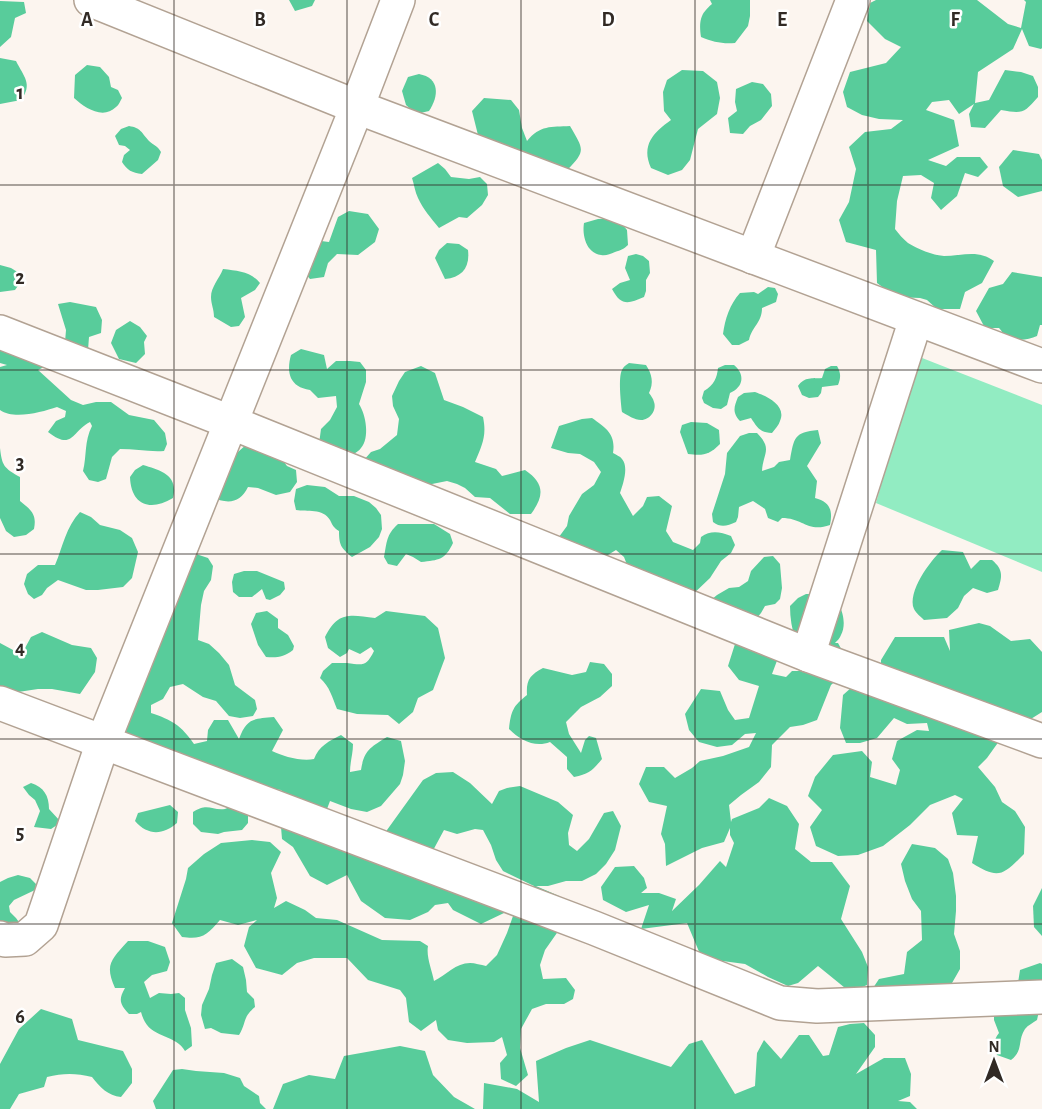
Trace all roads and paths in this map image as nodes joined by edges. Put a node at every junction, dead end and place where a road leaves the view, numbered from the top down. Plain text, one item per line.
1 (91, 0) edge
2 (398, 0) edge
3 (853, 0) edge
4 (357, 107) junction
5 (753, 257) junction
6 (916, 319) junction
7 (0, 332) edge
8 (1042, 366) edge
9 (230, 422) junction
10 (808, 655) junction
11 (0, 703) edge
12 (1042, 741) edge
13 (103, 742) junction
14 (0, 938) edge
15 (1042, 997) edge

1 - 4 street
2 - 4 street
3 - 5 street
4 - 5 street
4 - 9 street
5 - 6 street
6 - 8 street
6 - 10 street
7 - 9 street
9 - 10 street
9 - 13 street
10 - 12 street
11 - 13 street
13 - 14 street
13 - 15 street

